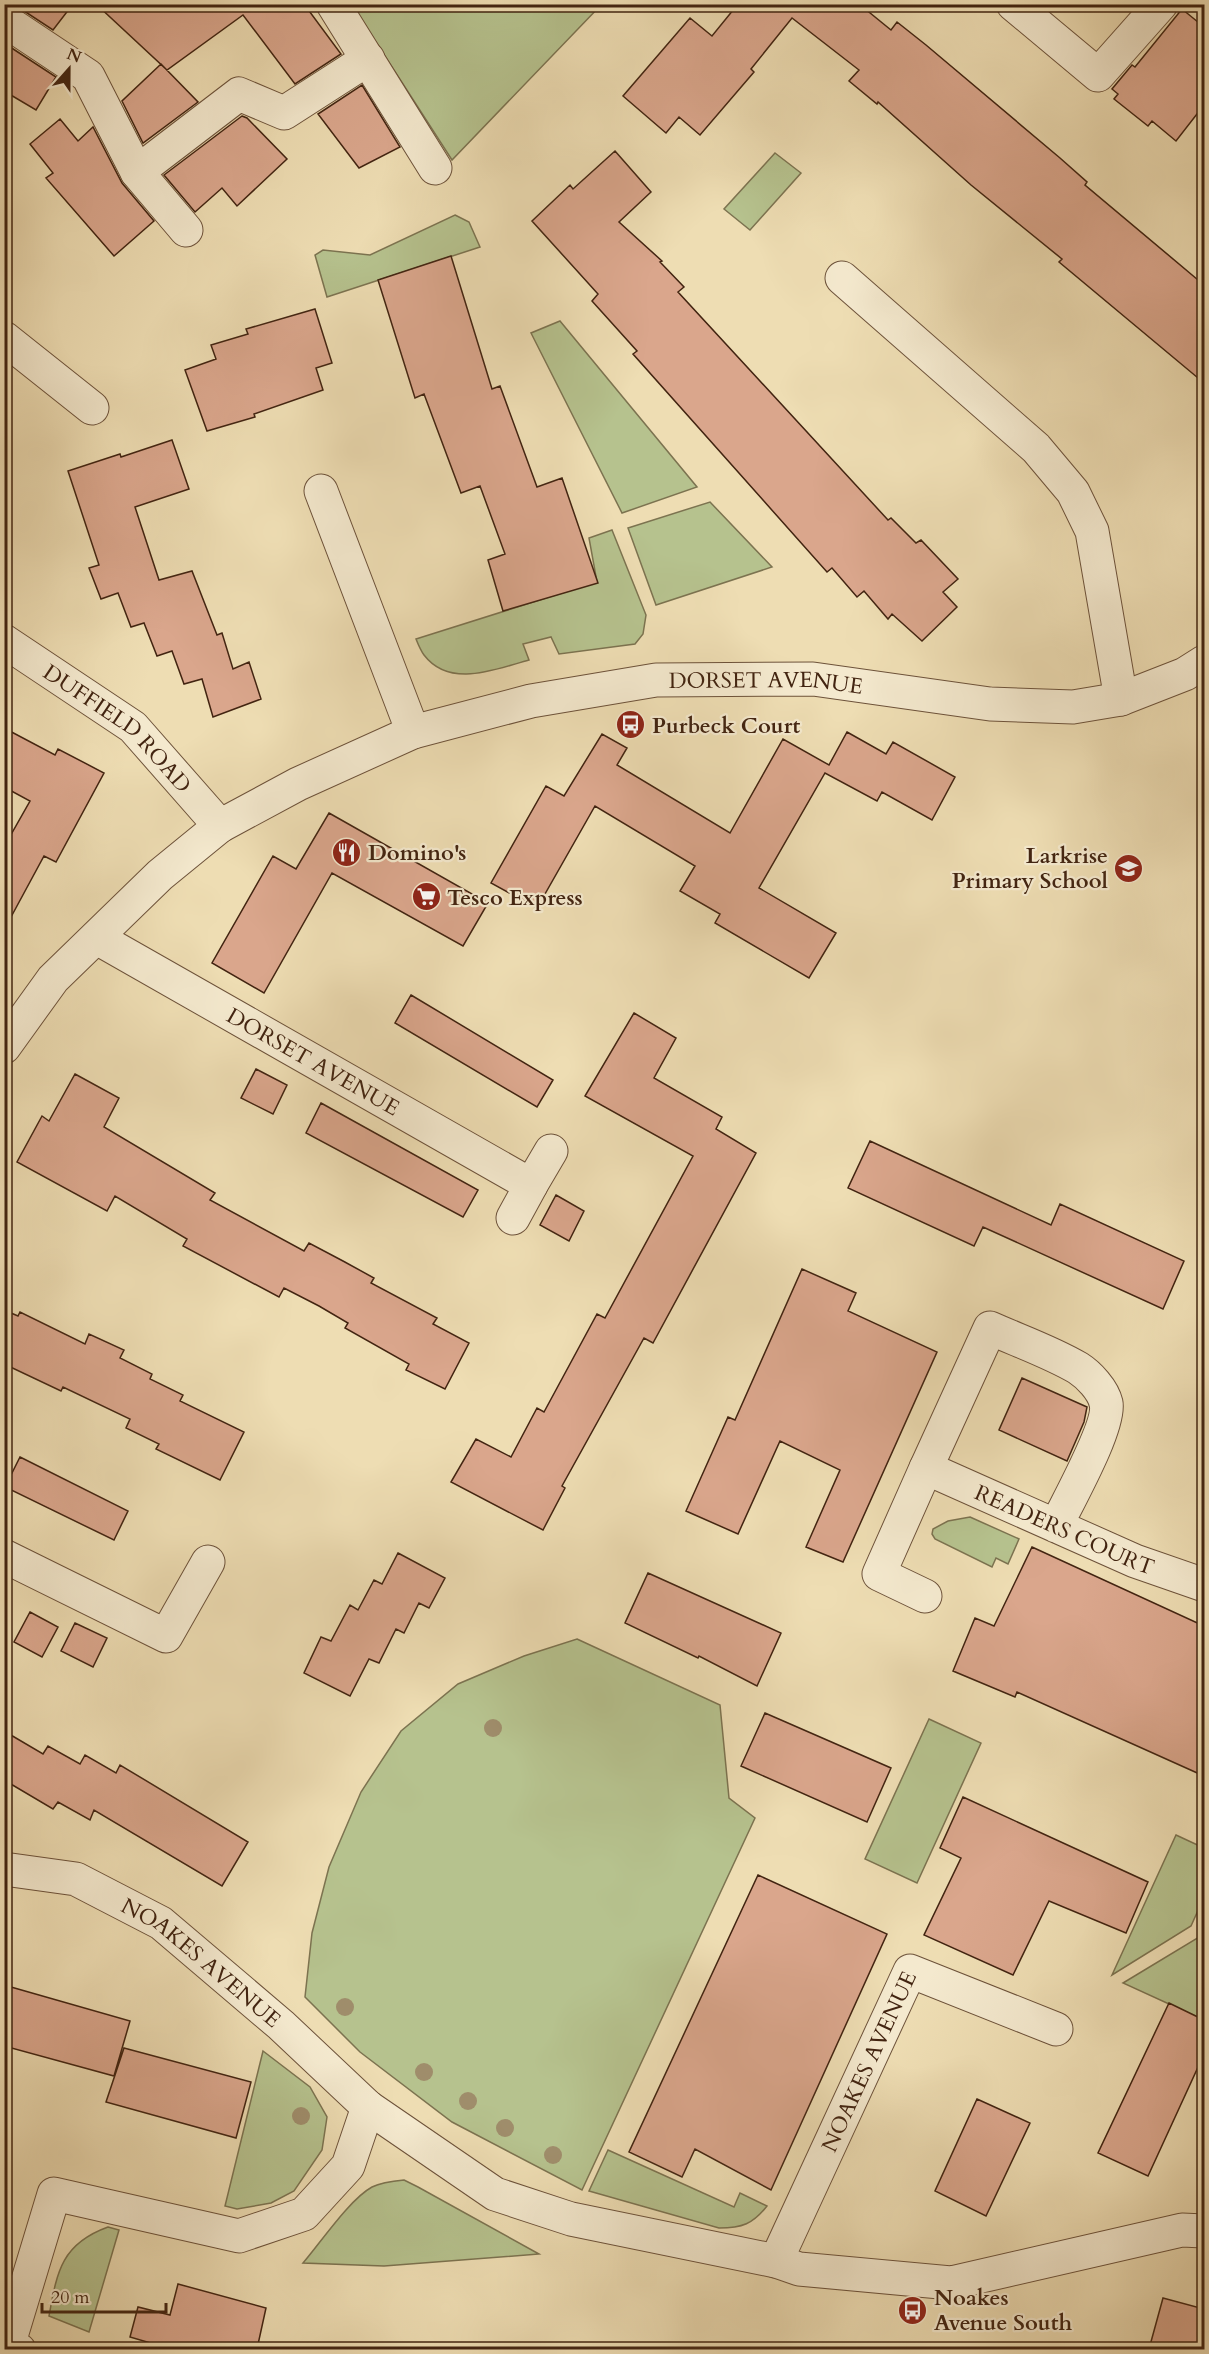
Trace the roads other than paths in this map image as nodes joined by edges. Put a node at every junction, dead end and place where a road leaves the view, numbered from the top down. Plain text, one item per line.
1 (333, 4) edge
2 (1013, 4) edge
3 (1161, 4) edge
4 (4, 20) edge
5 (368, 59) junction
6 (435, 168) dead end
7 (137, 172) junction
8 (186, 230) dead end
9 (842, 278) dead end
10 (4, 338) edge
11 (92, 408) dead end
12 (321, 491) dead end
13 (4, 641) edge
14 (1204, 663) edge
15 (1121, 699) junction
16 (413, 732) junction
17 (220, 826) junction
18 (97, 938) junction
19 (4, 1047) edge
20 (551, 1151) dead end
21 (531, 1185) junction
22 (513, 1218) dead end
23 (926, 1468) junction
24 (1056, 1526) junction
25 (4, 1556) edge
26 (208, 1562) dead end
27 (1204, 1585) edge
28 (925, 1596) dead end
29 (4, 1869) edge
30 (1056, 2029) dead end
31 (368, 2107) junction
32 (1204, 2231) edge
33 (776, 2261) junction
34 (14, 2348) edge

1 - 5 street
2 - 3 street
4 - 7 street
5 - 6 street
5 - 7 street
7 - 8 street
9 - 15 street
10 - 11 street
12 - 16 street
13 - 17 street, DUFFIELD ROAD
14 - 15 street, DORSET AVENUE
15 - 16 street, DORSET AVENUE
16 - 17 street, DORSET AVENUE
17 - 18 street, DORSET AVENUE
18 - 19 street, DORSET AVENUE
18 - 21 street, DORSET AVENUE
20 - 21 street
21 - 22 street
23 - 24 street, READERS COURT
23 - 24 street
23 - 28 street
24 - 27 street, READERS COURT
25 - 26 street
29 - 31 street, NOAKES AVENUE
30 - 33 street, NOAKES AVENUE
31 - 33 street, NOAKES AVENUE
31 - 34 street
32 - 33 street, NOAKES AVENUE

